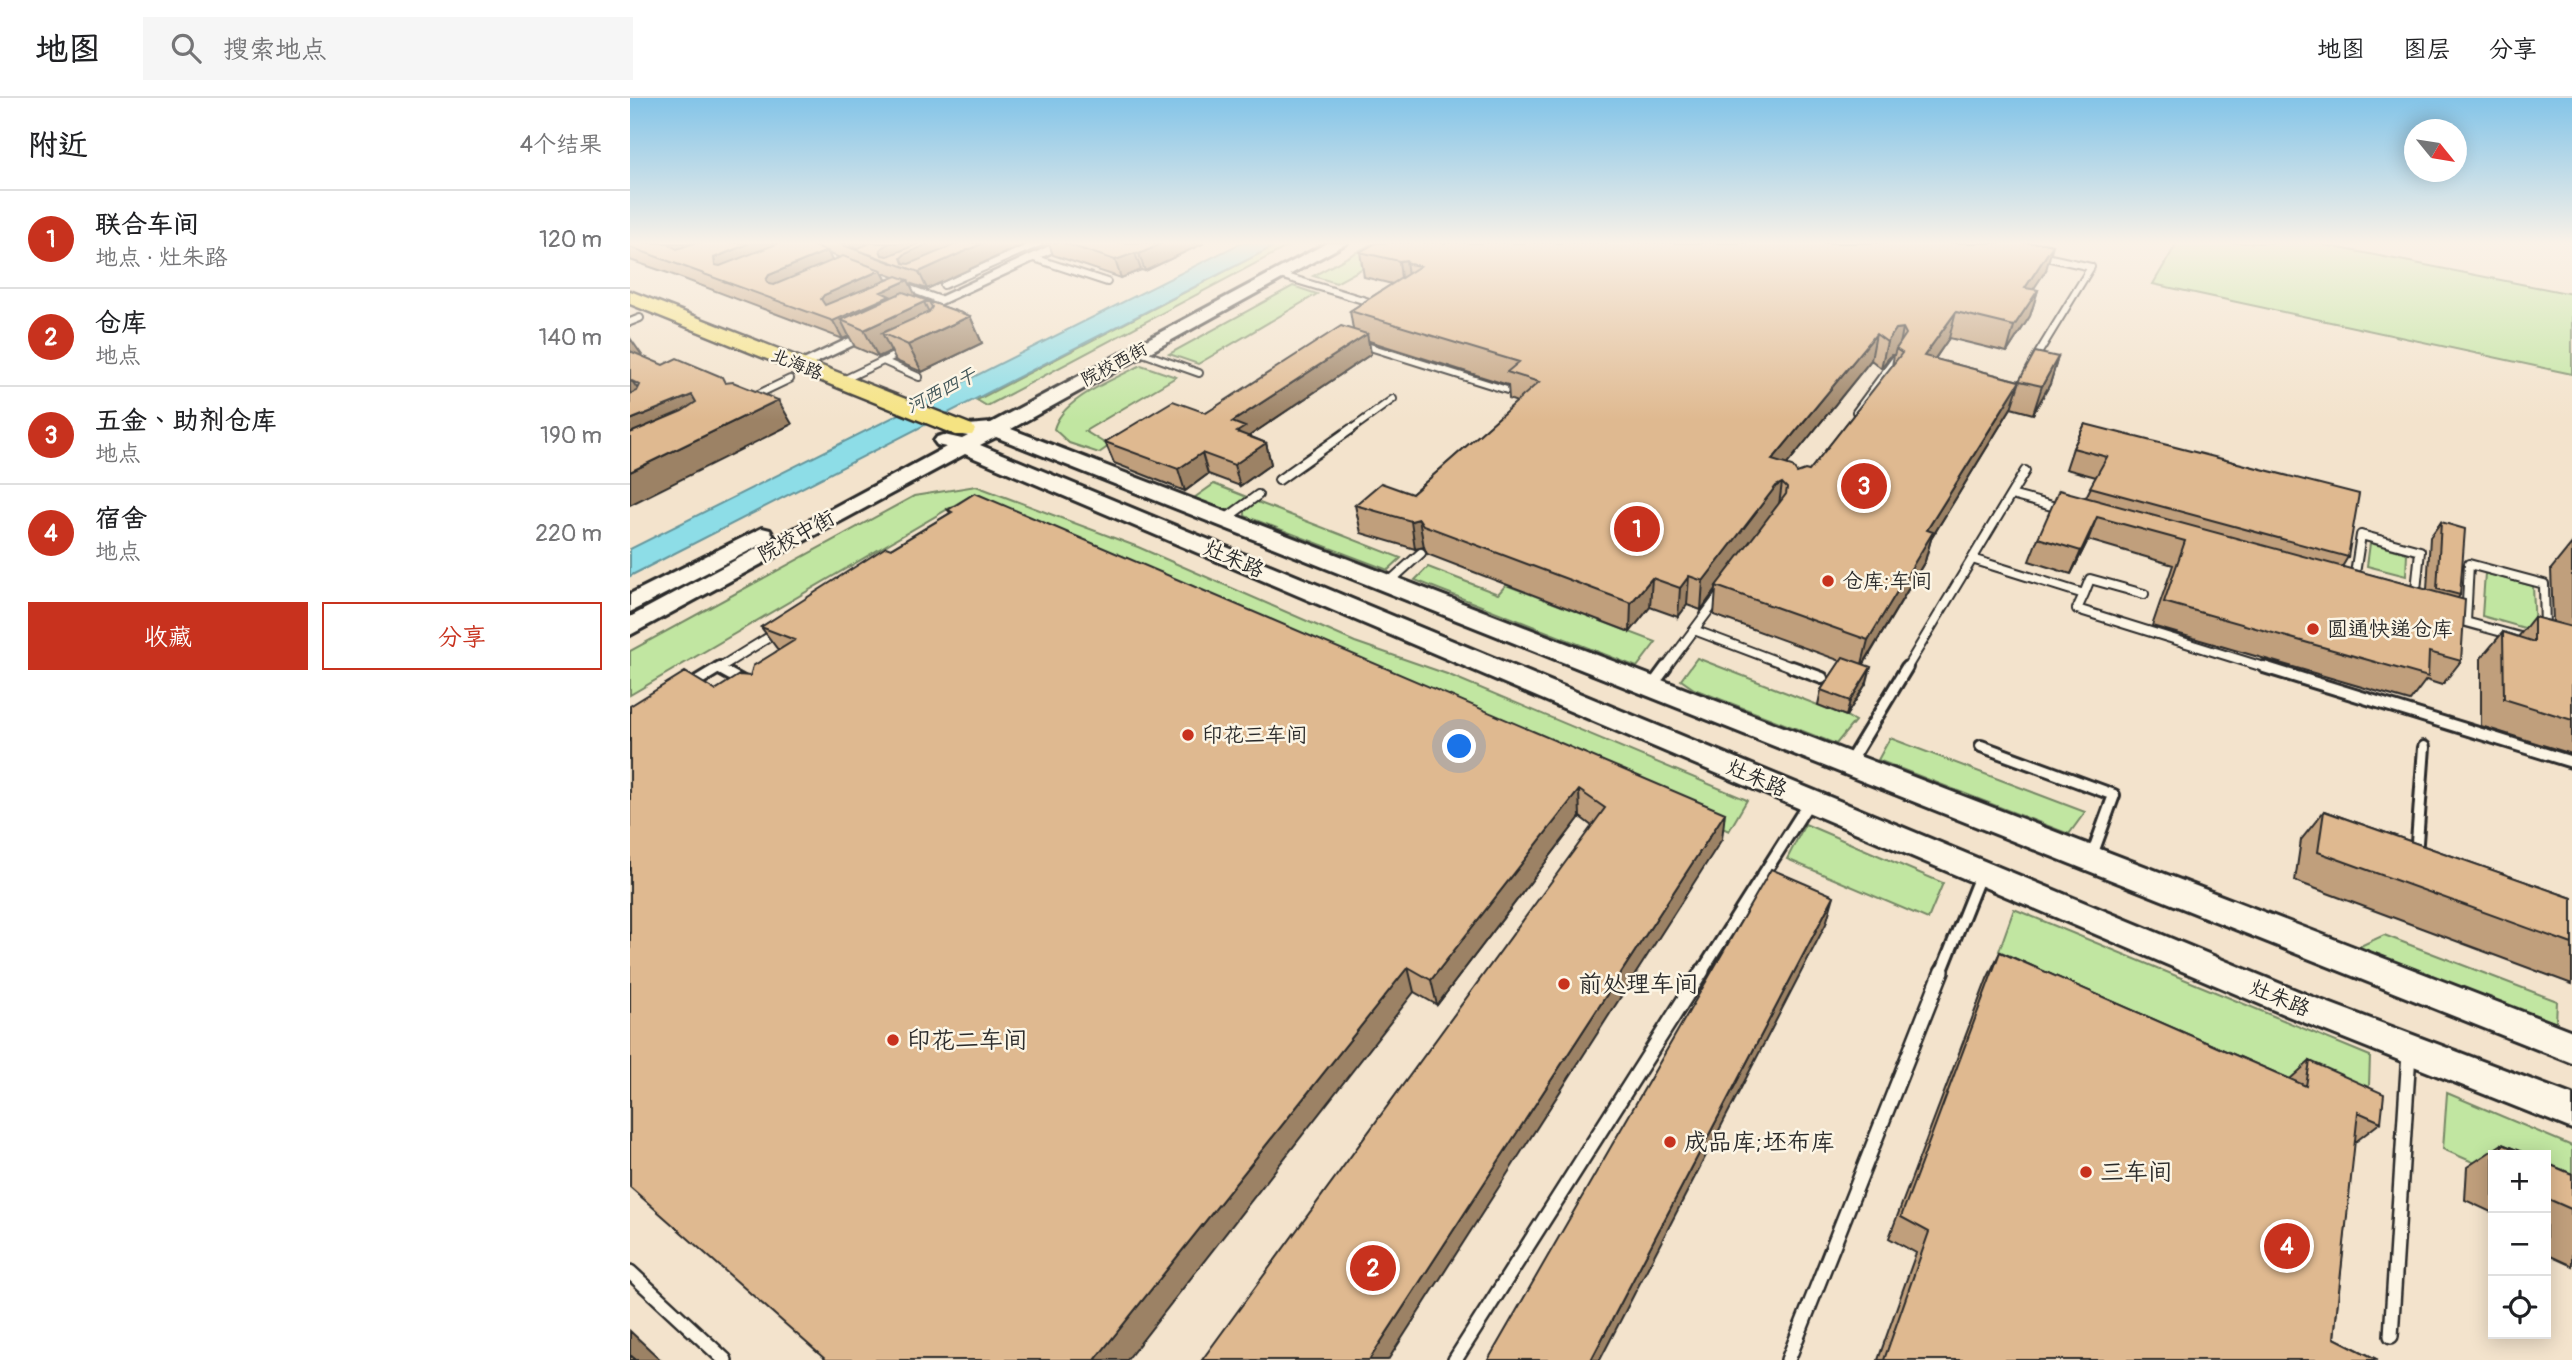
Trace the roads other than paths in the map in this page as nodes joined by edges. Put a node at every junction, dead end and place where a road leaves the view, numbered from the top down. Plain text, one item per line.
1 (642, 302) edge
2 (937, 302) edge
3 (1206, 302) edge
4 (1230, 302) edge
5 (1369, 302) edge
6 (2070, 302) edge
7 (1373, 312) edge
8 (633, 318) edge
9 (1348, 341) edge
10 (917, 345) edge
11 (1138, 351) junction
12 (773, 354) junction
13 (2036, 357) edge
14 (1895, 359) edge
15 (883, 361) junction
16 (752, 363) junction
17 (1199, 373) dead end
18 (796, 375) junction
19 (919, 377) dead end
20 (841, 381) junction
21 (1507, 390) edge
22 (1393, 399) dead end
23 (747, 402) edge
24 (896, 412) junction
25 (1849, 422) edge
26 (993, 429) junction
27 (953, 434) junction
28 (2025, 471) dead end
29 (1279, 480) dead end
30 (1258, 495) dead end
31 (2011, 495) junction
32 (2077, 513) edge
33 (1224, 520) junction
34 (1421, 553) dead end
35 (1972, 559) junction
36 (1388, 583) junction
37 (1727, 585) edge
38 (2352, 590) edge
39 (2084, 594) junction
40 (2144, 594) dead end
41 (630, 604) edge
42 (2401, 604) edge
43 (2414, 607) junction
44 (2427, 611) edge
45 (2440, 615) edge
46 (2466, 622) junction
47 (789, 625) edge
48 (630, 627) edge
49 (1694, 630) junction
50 (718, 668) junction
51 (1822, 677) dead end
52 (1652, 686) junction
53 (758, 691) edge
54 (674, 695) edge
55 (1981, 746) dead end
56 (2424, 747) dead end
57 (2572, 762) edge
58 (1849, 763) junction
59 (1810, 800) junction
60 (2091, 858) junction
61 (2414, 871) edge
62 (1981, 872) junction
63 (2572, 1047) edge
64 (2409, 1049) junction
65 (2572, 1112) edge
66 (630, 1272) edge
67 (2391, 1336) dead end
68 (725, 1360) edge
69 (1455, 1360) edge
70 (1788, 1360) edge

1 - 12 main road, 北海路
2 - 18 street
3 - 27 main road, 院校西街
4 - 11 main road, 院校西街
5 - 7 lane
6 - 13 lane
8 - 16 main road, 北海路
9 - 21 lane
10 - 15 lane
11 - 17 lane
11 - 26 main road, 院校西街
12 - 16 main road
12 - 18 main road, 北海路
14 - 25 lane
15 - 19 lane
15 - 20 lane
16 - 18 main road, 北海路
18 - 20 main road, 北海路
18 - 23 lane
18 - 24 main road, 北海路
20 - 24 main road, 北海路
22 - 29 lane
24 - 27 main road, 北海路
24 - 27 main road, 北海路
26 - 27 main road, 灶朱路
26 - 33 main road, 灶朱路
27 - 41 main road, 院校中街
27 - 48 main road, 院校中街
27 - 59 main road, 灶朱路
28 - 31 lane
30 - 33 lane
31 - 32 lane
31 - 35 lane
33 - 36 main road, 灶朱路
34 - 36 lane
35 - 39 lane
35 - 58 lane
36 - 52 main road, 灶朱路
37 - 49 lane
38 - 43 lane
39 - 40 lane
39 - 57 lane
42 - 43 lane
43 - 44 lane
45 - 46 lane
46 - 46 lane
47 - 50 lane
49 - 51 lane
49 - 52 lane
50 - 53 lane
50 - 54 lane
52 - 58 main road, 灶朱路
55 - 60 lane
56 - 61 lane
58 - 60 main road, 灶朱路
59 - 62 main road, 灶朱路
59 - 69 lane
60 - 63 main road, 灶朱路
62 - 64 main road, 灶朱路
62 - 70 lane
64 - 65 main road, 灶朱路
64 - 67 lane
66 - 68 lane

